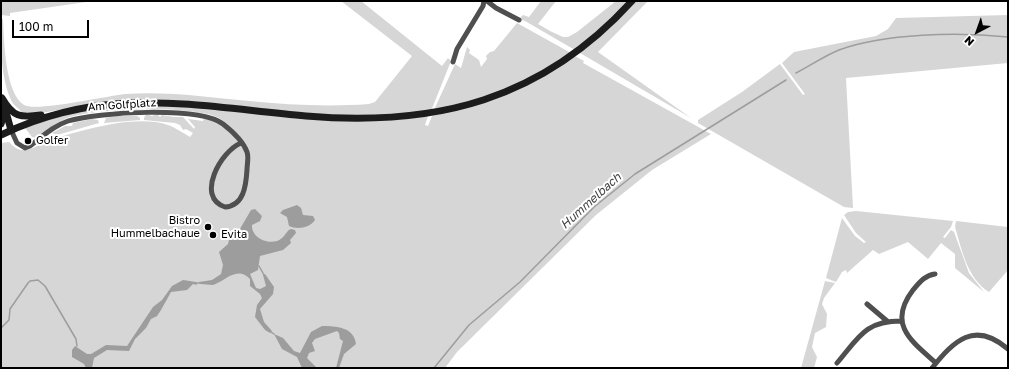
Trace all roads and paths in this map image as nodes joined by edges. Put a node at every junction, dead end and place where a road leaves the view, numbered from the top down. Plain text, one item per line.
1 (484, 1) edge
2 (487, 1) edge
3 (632, 1) edge
4 (518, 20) dead end
5 (453, 62) dead end
6 (2, 96) edge
7 (53, 114) junction
8 (1, 124) edge
9 (11, 130) junction
10 (1, 135) edge
11 (241, 144) junction
12 (935, 274) dead end
13 (867, 304) dead end
14 (887, 321) junction
15 (901, 321) junction
16 (1008, 349) edge
17 (836, 362) dead end
18 (936, 363) junction
19 (932, 368) edge

1 - 5 street
2 - 4 street
3 - 7 main road
6 - 7 main road
6 - 8 main road
6 - 9 main road
7 - 9 main road
9 - 10 main road
9 - 11 street, Am Golfplatz
11 - 11 street, Am Golfplatz
12 - 15 street
13 - 14 street
14 - 15 street
14 - 17 street
15 - 18 street
16 - 18 street
18 - 19 street

